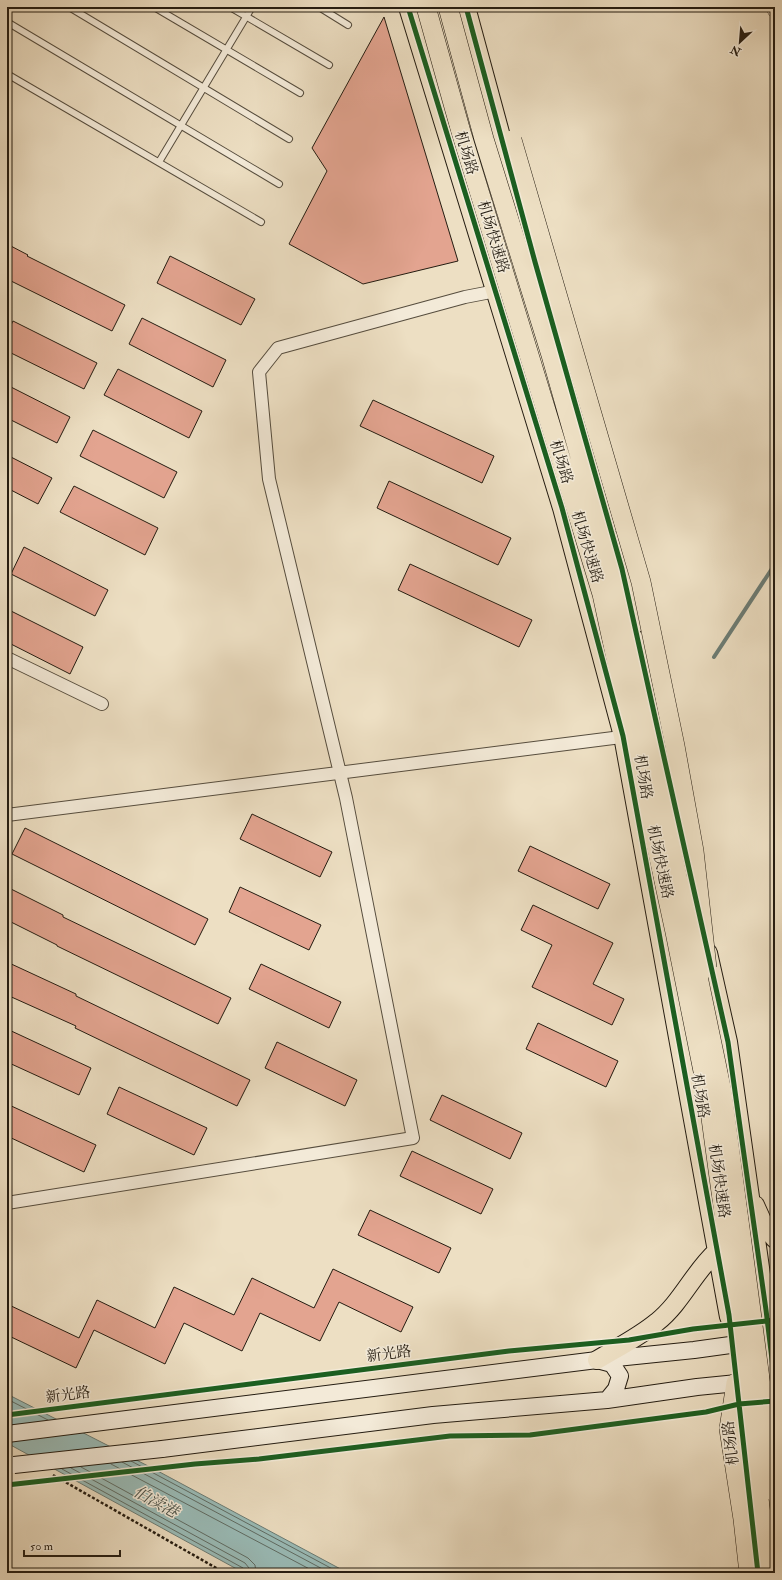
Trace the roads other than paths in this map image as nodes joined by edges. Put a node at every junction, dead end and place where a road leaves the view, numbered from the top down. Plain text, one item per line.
1 (69, 7) edge
2 (154, 7) edge
3 (230, 7) edge
4 (252, 7) edge
5 (319, 7) edge
6 (408, 7) edge
7 (426, 7) edge
8 (448, 7) edge
9 (466, 7) edge
10 (774, 7) edge
11 (775, 10) edge
12 (246, 16) junction
13 (7, 22) edge
14 (348, 24) dead end
15 (475, 35) junction
16 (226, 50) junction
17 (329, 65) dead end
18 (7, 74) edge
19 (204, 88) junction
20 (300, 93) dead end
21 (181, 126) junction
22 (289, 139) dead end
23 (512, 140) joint
24 (159, 162) junction
25 (279, 184) dead end
26 (261, 222) dead end
27 (496, 291) junction
28 (7, 658) edge
29 (102, 704) dead end
30 (658, 732) junction
31 (623, 736) junction
32 (340, 772) junction
33 (7, 815) edge
34 (722, 1092) junction
35 (748, 1188) junction
36 (7, 1203) edge
37 (775, 1239) edge
38 (716, 1252) junction
39 (772, 1339) edge
40 (732, 1344) junction
41 (597, 1360) junction
42 (775, 1381) edge
43 (736, 1383) junction
44 (606, 1400) junction
45 (7, 1434) edge
46 (11, 1466) edge
47 (775, 1492) edge
48 (749, 1573) edge
49 (758, 1573) edge
50 (768, 1573) edge

1 - 19 lane
2 - 16 lane
3 - 12 lane
4 - 12 lane
5 - 14 lane
6 - 27 main road, 机场路
7 - 50 highway, 机场快速路, bridge
8 - 34 highway, 机场快速路, bridge
9 - 15 main road, 机场路
10 - 11 street
12 - 16 lane
12 - 17 lane
13 - 21 lane
15 - 23 main road
15 - 30 main road, 机场路
16 - 19 lane
16 - 20 lane
18 - 24 lane
19 - 21 lane
19 - 22 lane
21 - 24 lane
21 - 25 lane
23 - 34 highway, bridge
24 - 26 lane
27 - 31 main road, 机场路
27 - 32 street
28 - 29 street
30 - 31 street
30 - 35 main road, 机场路
31 - 32 street
31 - 38 main road, 机场路
32 - 33 street
32 - 36 street
34 - 47 highway, 机场快速路, bridge
35 - 37 main road
35 - 39 main road, 机场路
38 - 40 main road, 机场路
38 - 41 main road
39 - 40 main road
39 - 42 main road, 机场路
40 - 41 main road
40 - 43 main road, 机场路
41 - 44 main road
41 - 45 main road
42 - 43 main road
43 - 44 main road
43 - 48 highway
43 - 49 main road, 机场路
44 - 46 main road, bridge

